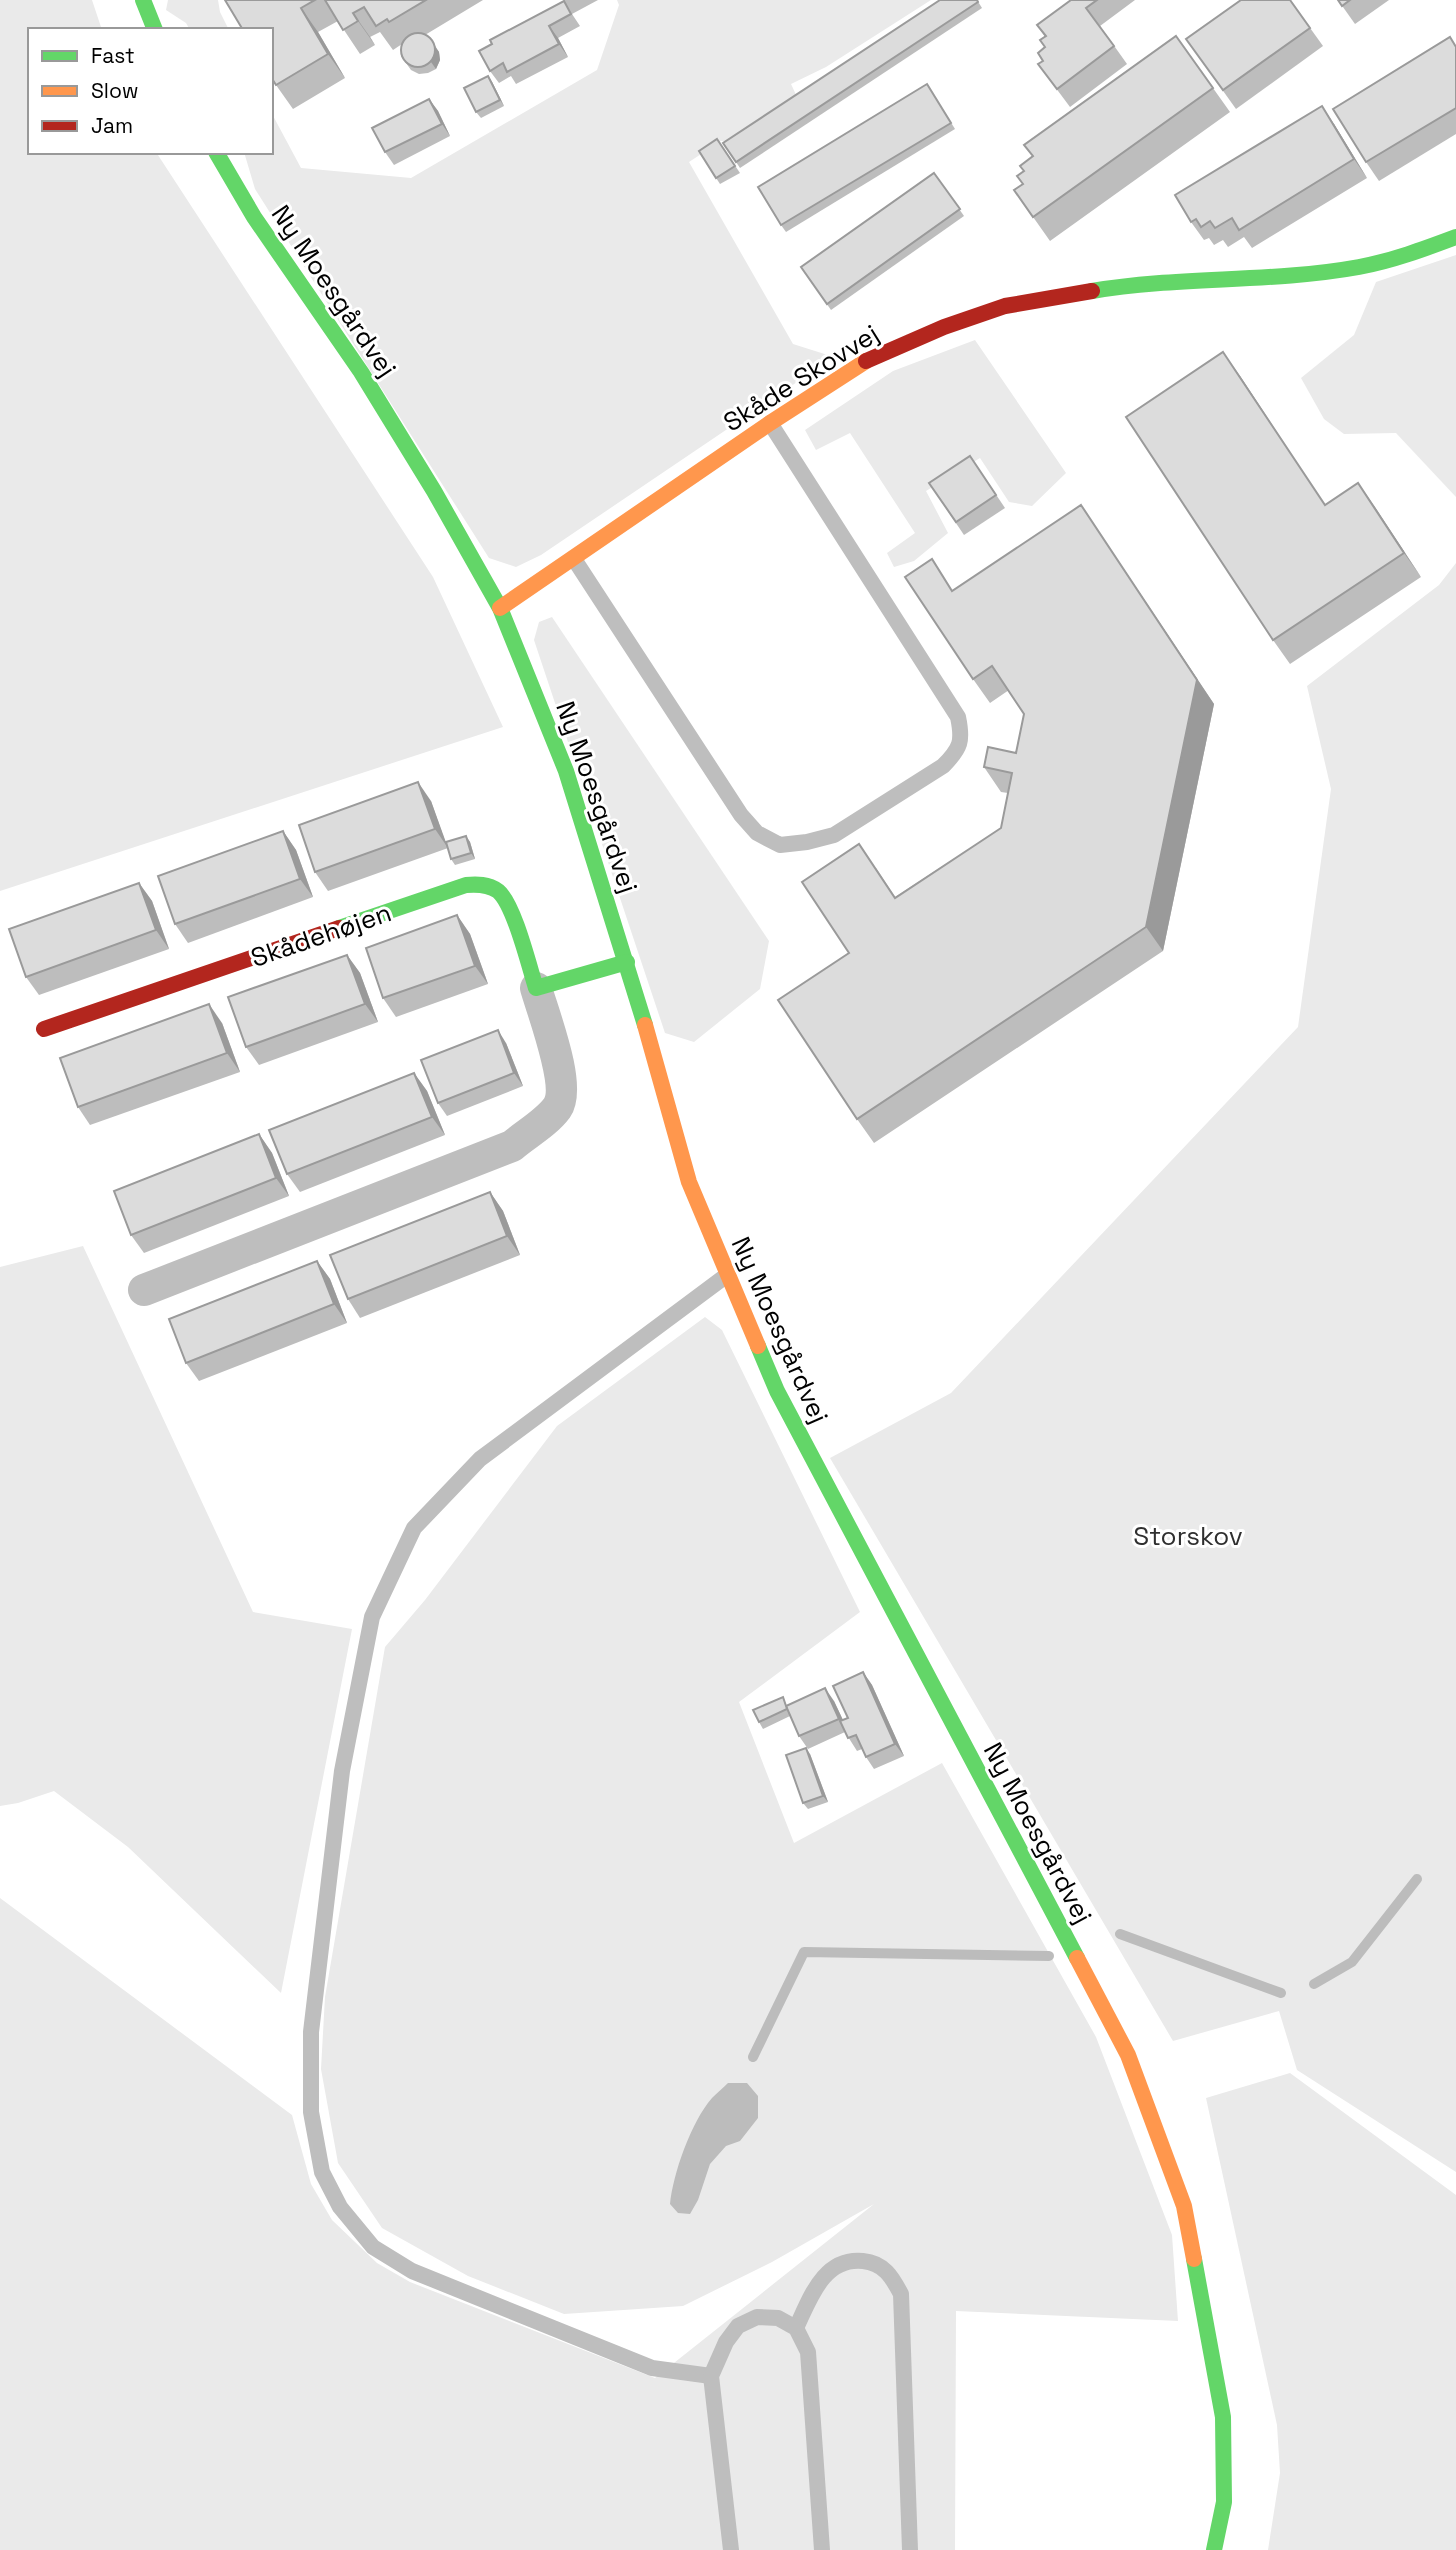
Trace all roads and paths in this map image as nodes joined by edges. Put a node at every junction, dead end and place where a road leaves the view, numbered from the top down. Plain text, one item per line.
1 (143, 0) edge
2 (154, 28) edge
3 (217, 154) edge
4 (1456, 237) edge
5 (770, 423) junction
6 (574, 559) junction
7 (500, 608) junction
8 (627, 962) junction
9 (536, 988) junction
10 (44, 1029) dead end
11 (727, 1275) junction
12 (144, 1290) dead end
13 (796, 2329) junction
14 (710, 2376) junction
15 (731, 2550) edge
16 (822, 2550) edge
17 (910, 2550) edge
18 (1214, 2550) edge

1 - 2 street
3 - 7 street, Ny Moesgårdvej
4 - 5 street, Skåde Skovvej
5 - 6 street, Skåde Skovvej
5 - 6 lane
6 - 7 street, Skåde Skovvej
7 - 8 street, Ny Moesgårdvej
8 - 9 street
8 - 11 street, Ny Moesgårdvej
9 - 10 street, Skådehøjen
9 - 12 street, Skådehøjen
11 - 14 lane
11 - 18 street, Ny Moesgårdvej
13 - 14 lane
13 - 16 lane
13 - 17 lane
14 - 15 lane

